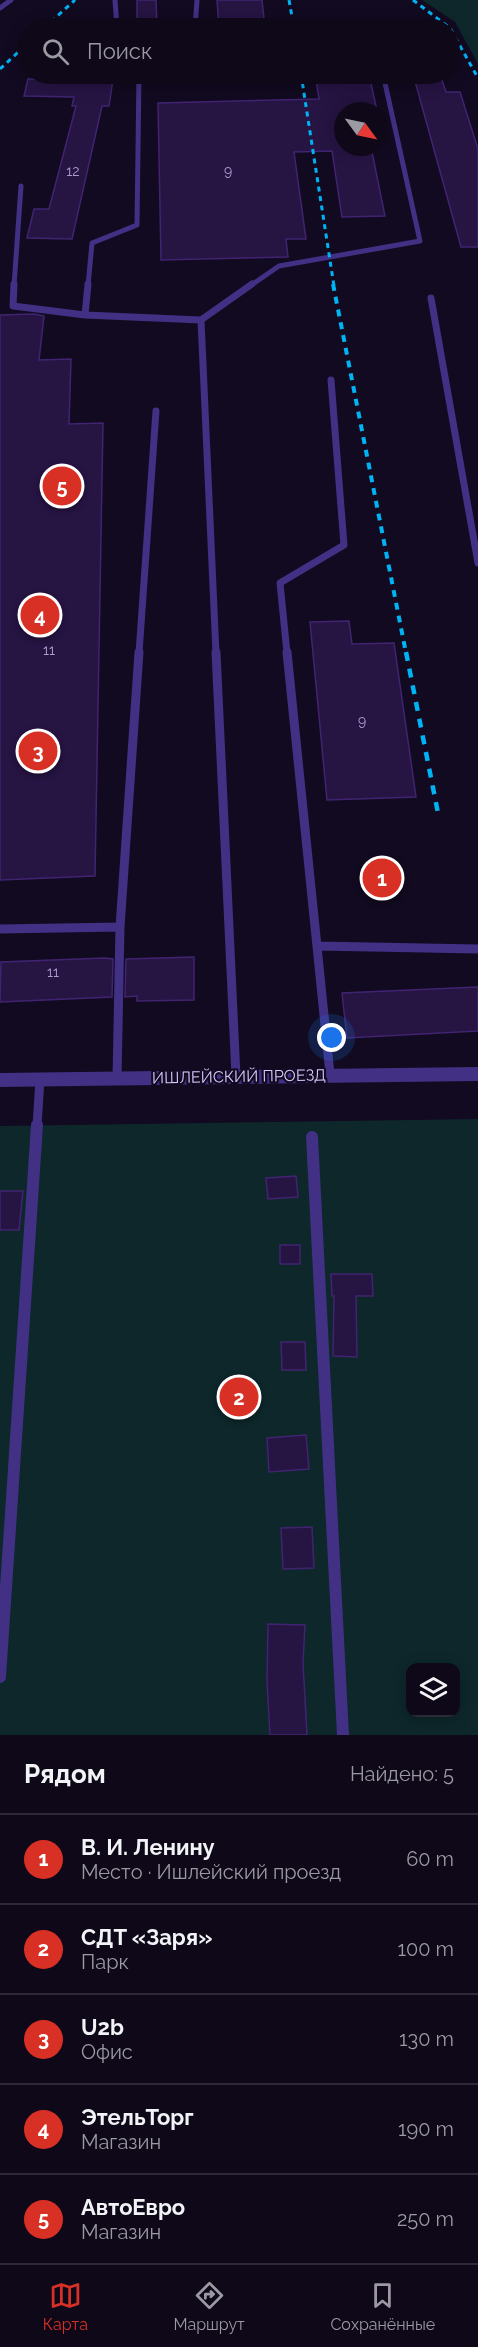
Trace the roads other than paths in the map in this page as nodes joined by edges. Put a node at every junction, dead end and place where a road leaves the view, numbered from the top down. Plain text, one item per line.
1 (11, 0) edge
2 (115, 0) edge
3 (197, 0) edge
4 (0, 8) edge
5 (116, 18) edge
6 (196, 18) edge
7 (139, 84) edge
8 (385, 84) edge
9 (21, 186) dead end
10 (430, 298) dead end
11 (85, 315) junction
12 (201, 320) junction
13 (331, 380) dead end
14 (156, 411) dead end
15 (478, 563) edge
16 (120, 927) junction
17 (0, 929) edge
18 (317, 946) junction
19 (478, 949) edge
20 (330, 1074) junction
21 (478, 1074) edge
22 (236, 1076) junction
23 (117, 1078) junction
24 (40, 1079) junction
25 (0, 1080) edge
26 (312, 1137) dead end
27 (0, 1677) edge
28 (343, 1735) edge

1 - 4 lane
2 - 5 lane
3 - 6 lane
7 - 11 lane
8 - 12 lane
9 - 11 lane
10 - 15 lane
11 - 12 lane
12 - 22 lane
13 - 18 lane
14 - 16 lane
16 - 17 lane
16 - 23 lane
18 - 19 lane
18 - 20 lane
20 - 21 street, ИШЛЕЙСКИЙ ПРОЕЗД
20 - 22 street, ИШЛЕЙСКИЙ ПРОЕЗД
22 - 23 street, ИШЛЕЙСКИЙ ПРОЕЗД
23 - 24 street, ИШЛЕЙСКИЙ ПРОЕЗД
24 - 25 street, ИШЛЕЙСКИЙ ПРОЕЗД
24 - 27 lane
26 - 28 lane

